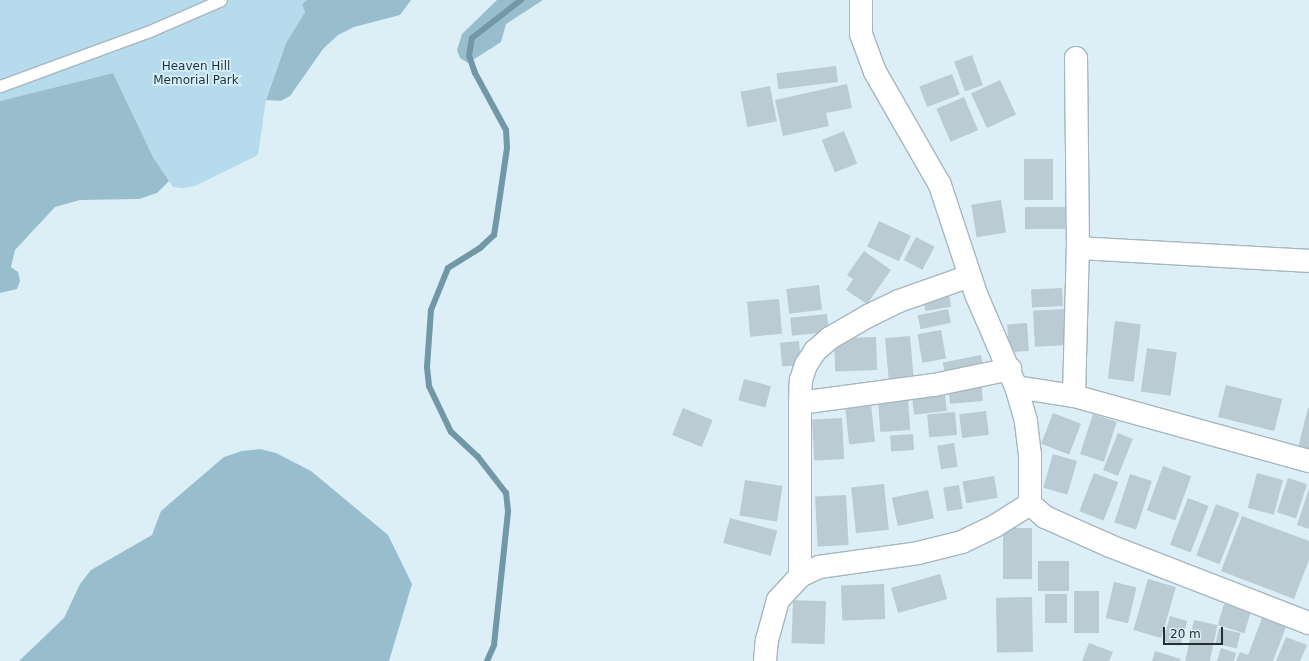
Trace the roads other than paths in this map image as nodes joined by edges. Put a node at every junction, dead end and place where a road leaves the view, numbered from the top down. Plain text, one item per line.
1 (221, 0) edge
2 (861, 0) edge
3 (1076, 58) dead end
4 (0, 86) edge
5 (1078, 248) junction
6 (1309, 261) edge
7 (970, 276) junction
8 (1013, 378) junction
9 (1074, 396) junction
10 (800, 403) junction
11 (1309, 461) edge
12 (1030, 504) junction
13 (800, 576) junction
14 (1308, 618) edge
15 (765, 661) edge

1 - 4 lane
2 - 7 street
3 - 5 street
5 - 6 street
5 - 9 street
7 - 8 street
7 - 10 street
8 - 9 street
8 - 10 street
8 - 12 street
9 - 11 street
10 - 13 street
12 - 13 street
12 - 14 street
13 - 15 street

